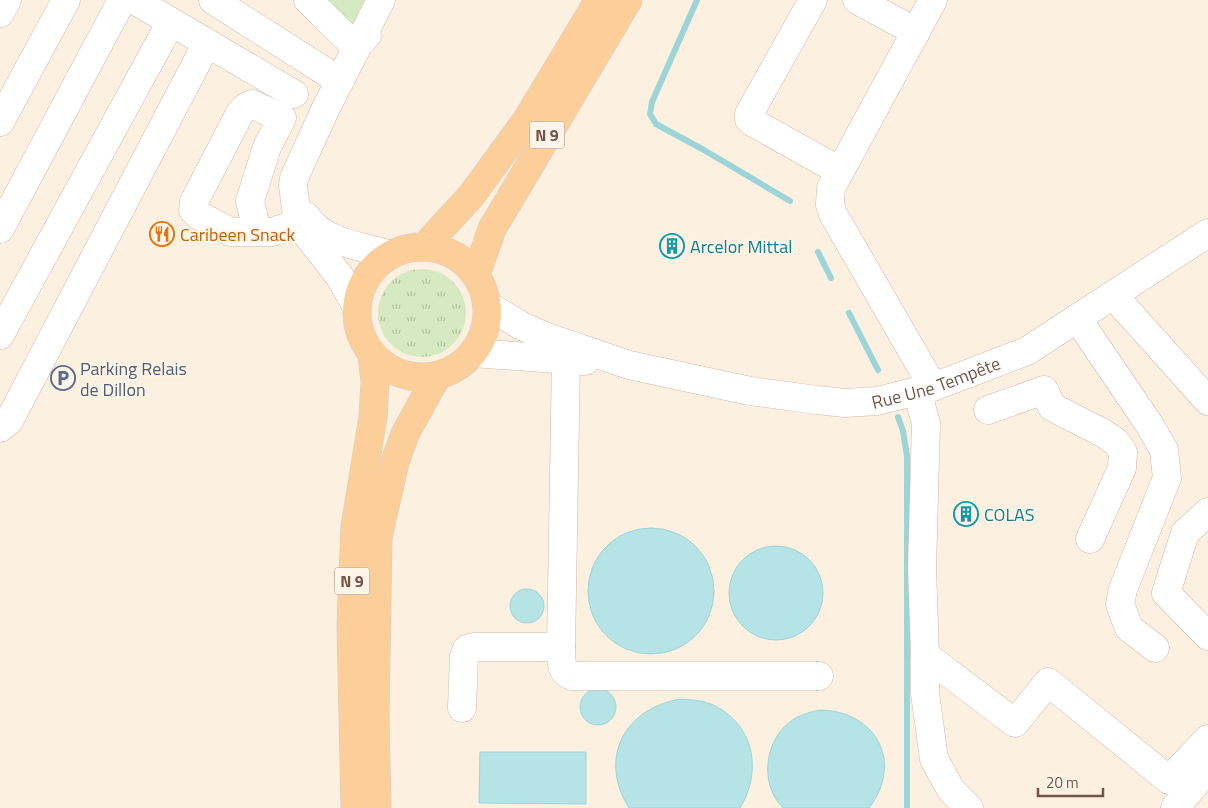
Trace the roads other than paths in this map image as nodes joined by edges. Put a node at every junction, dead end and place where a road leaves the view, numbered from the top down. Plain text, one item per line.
1 (7, 0) edge
2 (66, 0) edge
3 (122, 0) edge
4 (134, 0) edge
5 (213, 0) edge
6 (308, 0) edge
7 (381, 0) edge
8 (397, 0) edge
9 (599, 0) edge
10 (628, 0) edge
11 (814, 0) edge
12 (857, 0) edge
13 (934, 0) edge
14 (0, 13) edge
15 (171, 22) junction
16 (916, 32) junction
17 (207, 42) junction
18 (356, 47) junction
19 (340, 82) junction
20 (294, 94) junction
21 (325, 110) junction
22 (282, 118) junction
23 (0, 122) edge
24 (840, 171) junction
25 (296, 211) junction
26 (0, 229) edge
27 (257, 232) junction
28 (1208, 233) edge
29 (424, 247) junction
30 (391, 254) junction
31 (476, 275) junction
32 (1113, 295) junction
33 (487, 305) junction
34 (357, 307) junction
35 (1077, 318) junction
36 (0, 335) edge
37 (1027, 351) junction
38 (473, 354) junction
39 (372, 355) junction
40 (566, 359) junction
41 (629, 365) junction
42 (437, 376) junction
43 (925, 389) junction
44 (1044, 390) junction
45 (1208, 401) edge
46 (988, 410) dead end
47 (0, 428) edge
48 (1208, 512) edge
49 (1090, 539) dead end
50 (1208, 636) edge
51 (561, 647) junction
52 (1155, 648) dead end
53 (925, 655) junction
54 (819, 676) dead end
55 (462, 708) dead end
56 (1208, 738) edge
57 (1208, 769) edge
58 (355, 808) edge
59 (377, 808) edge
60 (969, 808) edge
61 (1175, 808) edge

1 - 14 street
2 - 23 street
3 - 26 street
4 - 15 street
5 - 19 street
6 - 18 street
7 - 18 street
8 - 18 street
9 - 29 main road, N 9
10 - 31 main road, N 9
11 - 24 street
12 - 16 street
13 - 16 street
15 - 17 street
15 - 36 street
16 - 24 street
17 - 20 street
17 - 47 street
18 - 19 street
19 - 21 street
20 - 21 street
20 - 22 street
21 - 25 street
22 - 27 street
22 - 27 street
24 - 43 street
25 - 27 street
25 - 30 street
25 - 34 street
28 - 32 street, Rue Une Tempête
29 - 30 main road
29 - 31 main road
30 - 34 main road
31 - 33 main road
32 - 35 street, Rue Une Tempête
32 - 45 street
33 - 38 main road
33 - 41 street, Rue Une Tempête
34 - 39 main road
35 - 37 street, Rue Une Tempête
35 - 52 street
37 - 43 street, Rue Une Tempête
37 - 44 street
38 - 40 street, Rue Une Tempête
38 - 42 main road
39 - 42 main road
39 - 58 main road, N 9
40 - 41 street, Rue Une Tempête
40 - 51 street
41 - 43 street, Rue Une Tempête
42 - 59 main road, N 9
43 - 53 street
44 - 46 street
44 - 49 street
48 - 50 street
51 - 54 street
51 - 55 street
53 - 56 street
53 - 60 street
57 - 61 street

